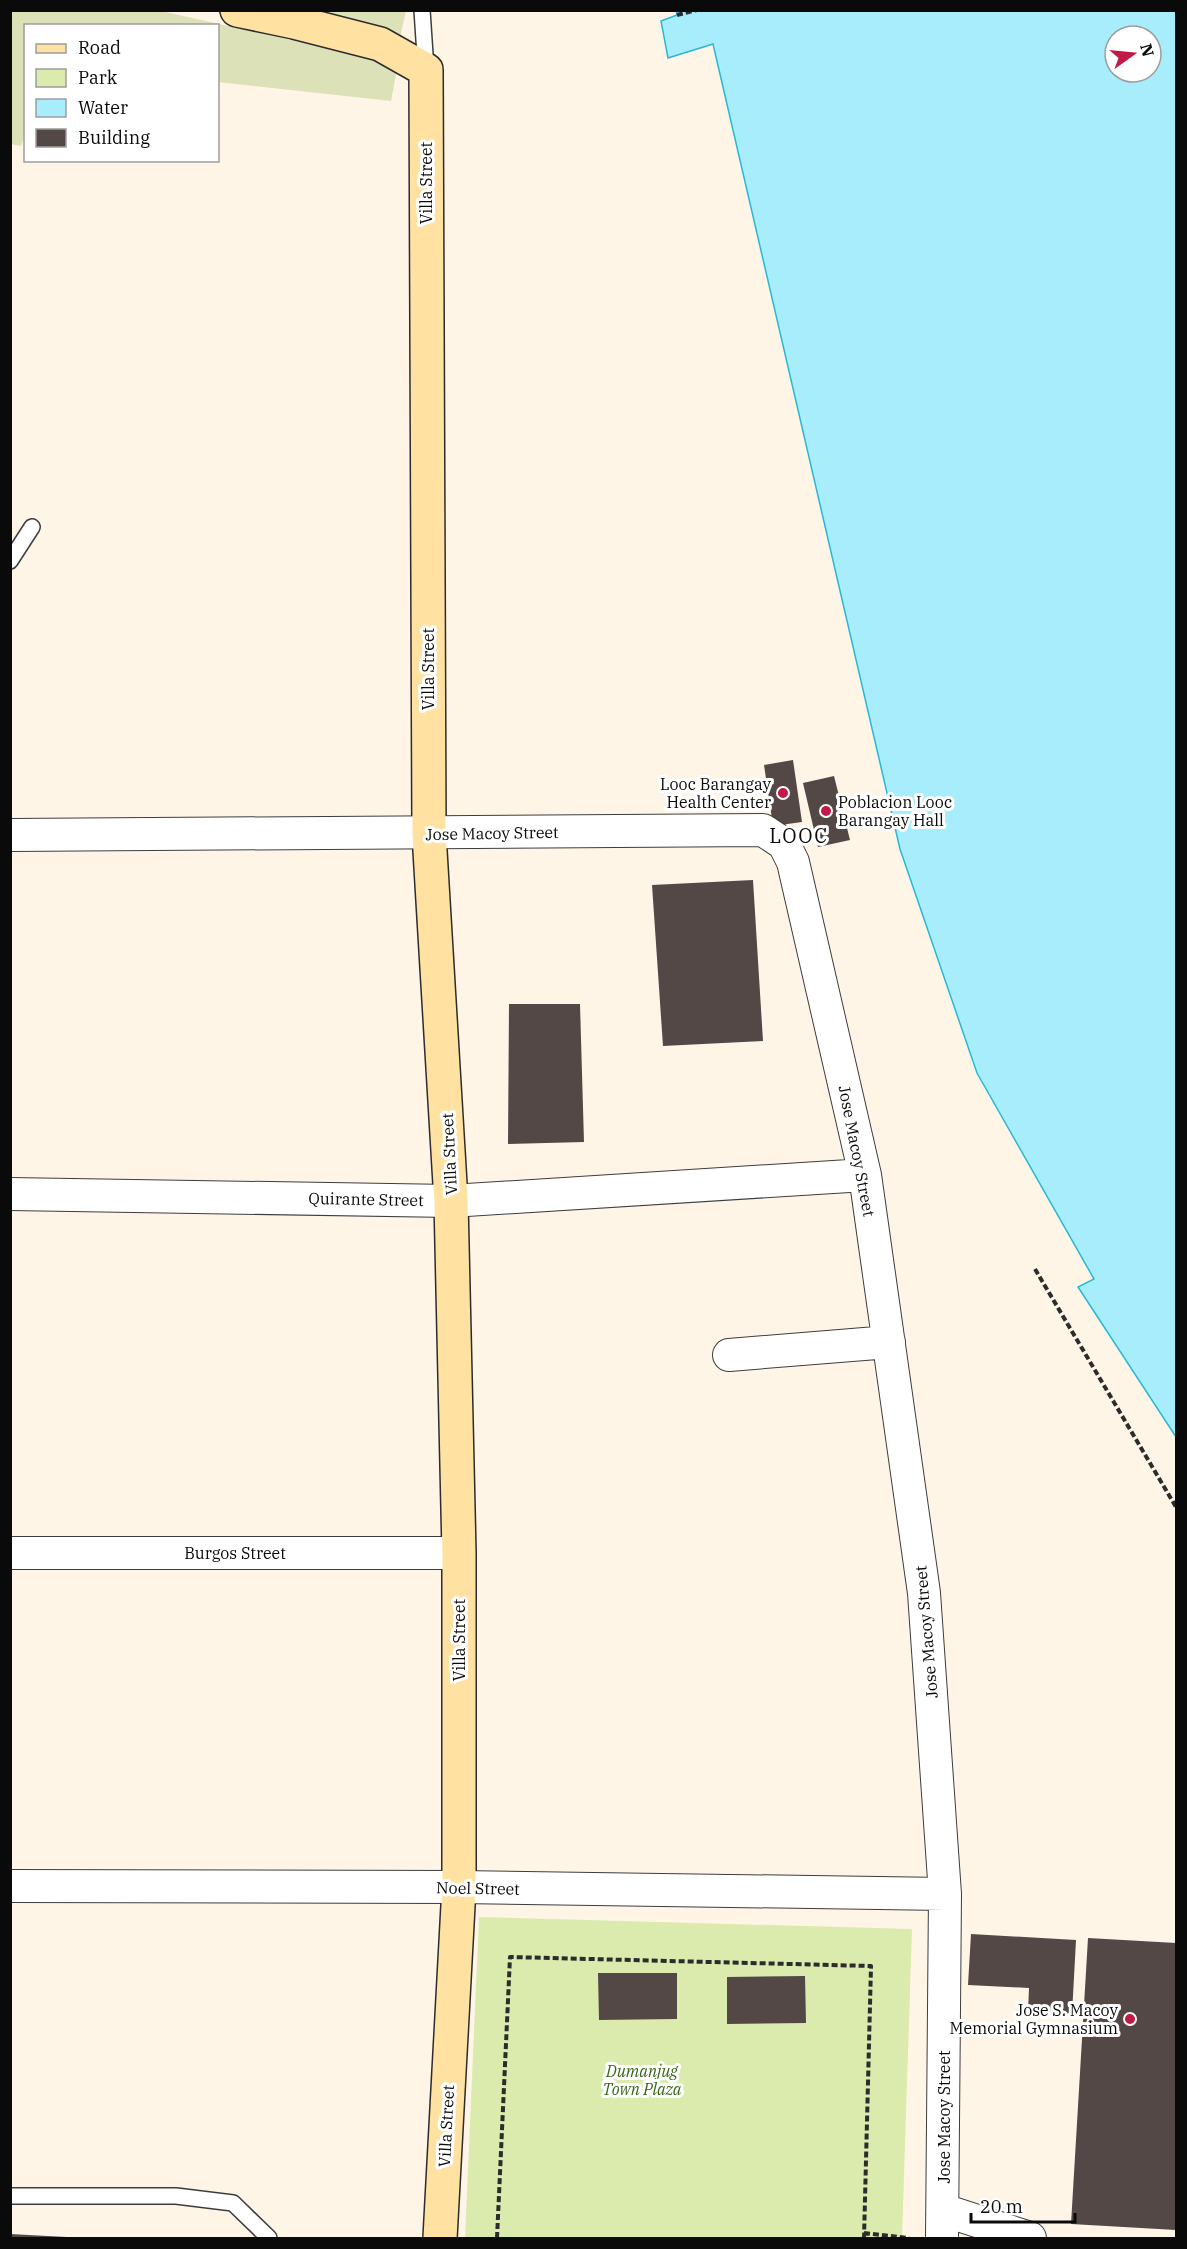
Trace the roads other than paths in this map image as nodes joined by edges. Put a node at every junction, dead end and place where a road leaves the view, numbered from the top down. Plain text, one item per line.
1 (237, 10) edge
2 (422, 10) edge
3 (426, 70) junction
4 (32, 528) dead end
5 (10, 561) edge
6 (429, 834) junction
7 (10, 835) edge
8 (865, 1175) junction
9 (10, 1194) edge
10 (452, 1201) junction
11 (889, 1341) junction
12 (729, 1355) dead end
13 (10, 1553) edge
14 (459, 1553) junction
15 (10, 1886) edge
16 (459, 1887) junction
17 (945, 1894) junction
18 (10, 2196) edge
19 (943, 2224) edge
20 (269, 2238) edge
21 (440, 2238) edge
22 (1030, 2238) edge

1 - 3 street
2 - 3 lane
3 - 6 street, Villa Street
4 - 5 lane
6 - 7 street, Jose Macoy Street
6 - 8 street, Jose Macoy Street
6 - 10 street, Villa Street
8 - 10 street, Quirante Street
8 - 11 street, Jose Macoy Street
9 - 10 street, Quirante Street
10 - 14 street, Villa Street
11 - 12 street
11 - 17 street, Jose Macoy Street
13 - 14 street, Burgos Street
14 - 16 street, Villa Street
15 - 16 street, Noel Street
16 - 17 street, Noel Street
16 - 21 street, Villa Street
17 - 19 street, Jose Macoy Street
18 - 20 lane
19 - 22 street

